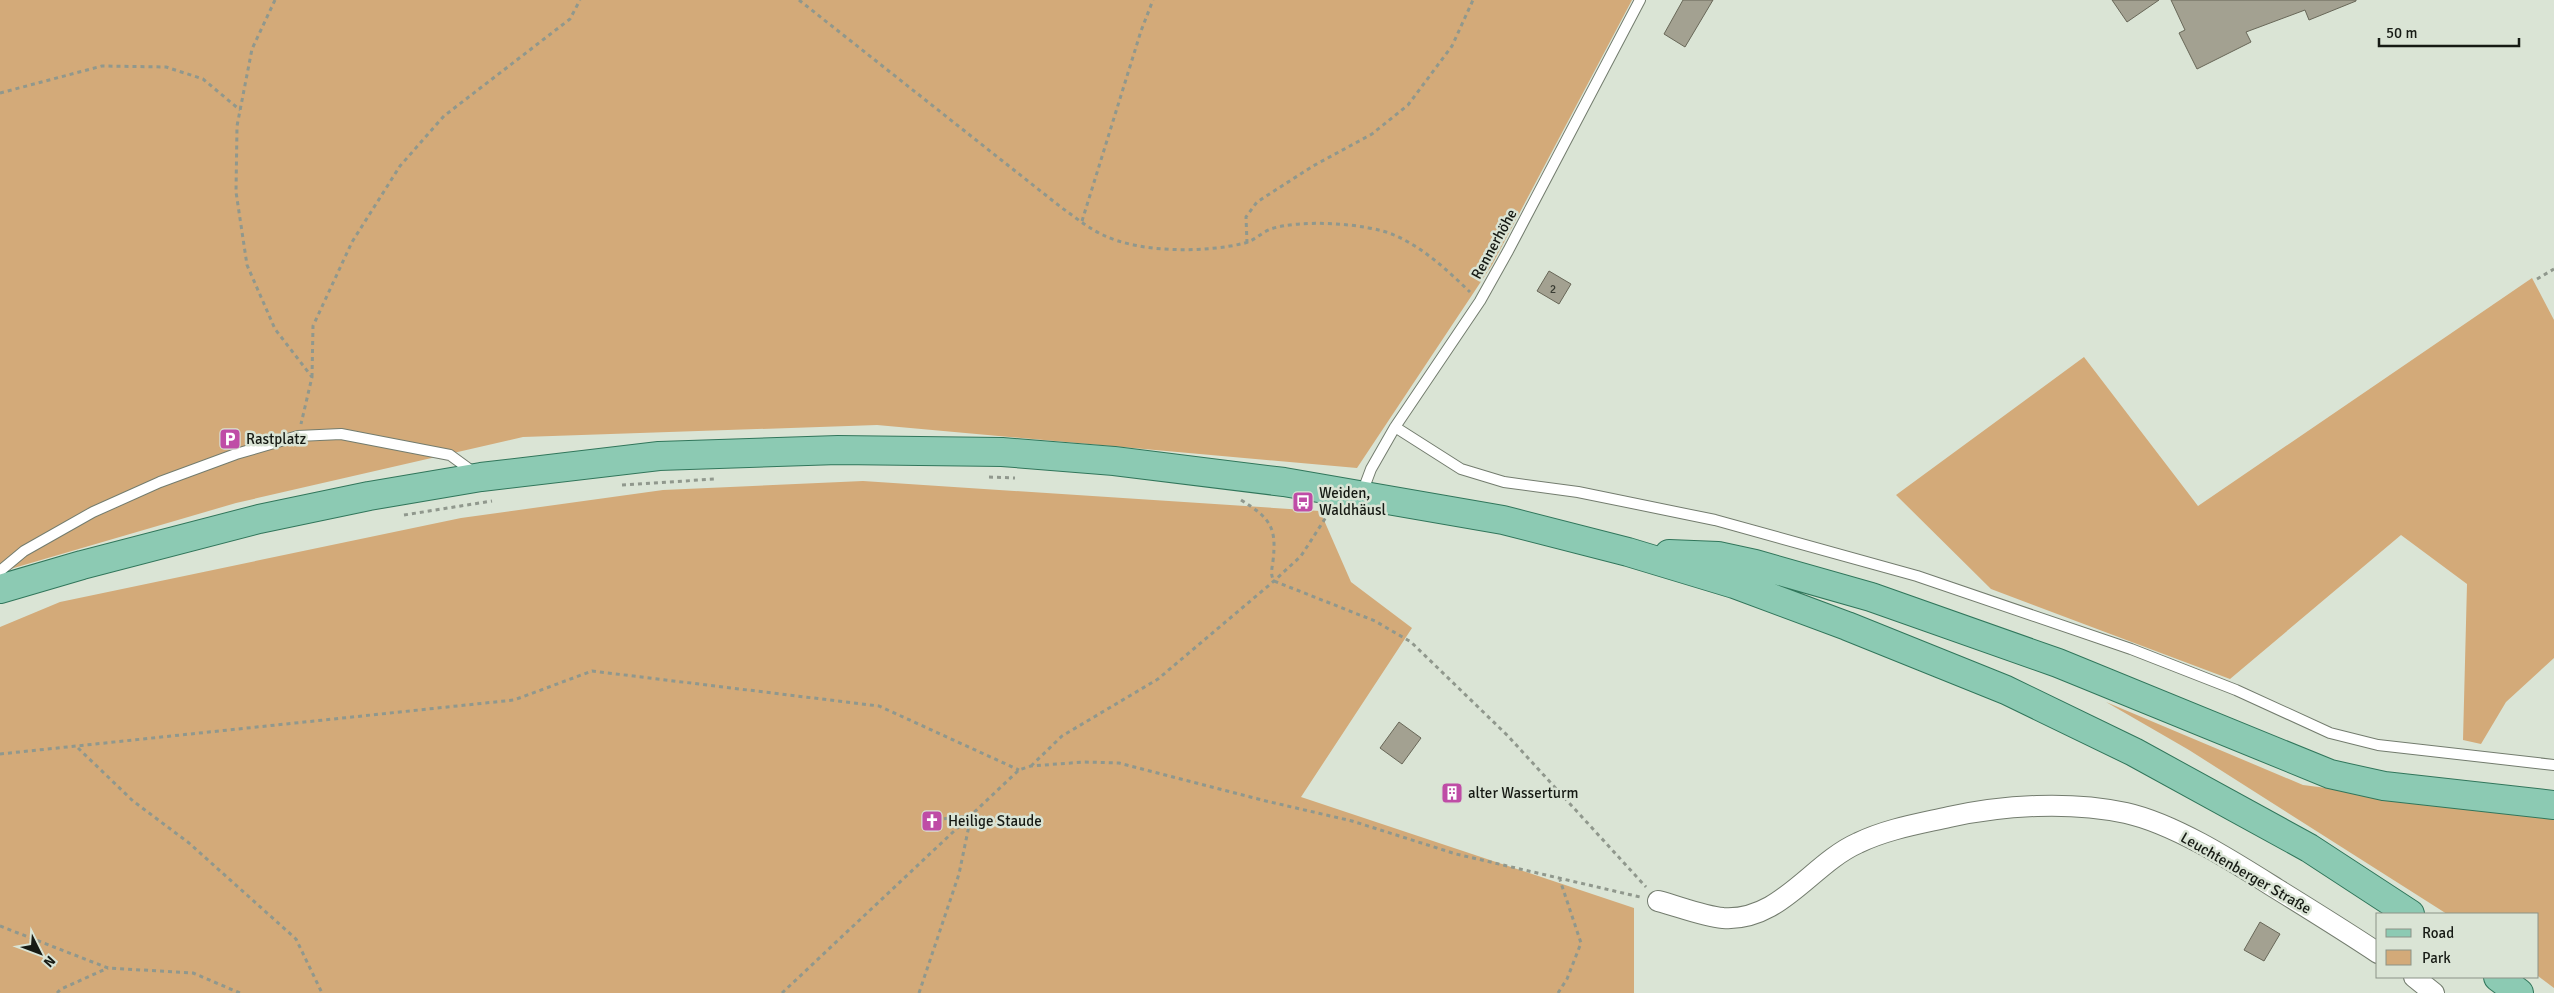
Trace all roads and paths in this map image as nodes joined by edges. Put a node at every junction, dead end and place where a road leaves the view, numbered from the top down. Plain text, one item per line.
1 (275, 0) edge
2 (580, 0) edge
3 (799, 0) edge
4 (1153, 0) edge
5 (1473, 0) edge
6 (1640, 0) edge
7 (0, 93) edge
8 (240, 110) junction
9 (1082, 221) junction
10 (1247, 243) junction
11 (2554, 270) edge
12 (2537, 279) dead end
13 (1480, 301) junction
14 (312, 377) junction
15 (1395, 427) junction
16 (298, 436) junction
17 (982, 476) dead end
18 (722, 478) dead end
19 (1021, 478) dead end
20 (614, 486) dead end
21 (487, 489) junction
22 (1352, 492) junction
23 (1238, 498) dead end
24 (395, 517) dead end
25 (1628, 552) junction
26 (0, 571) edge
27 (1274, 580) junction
28 (0, 589) edge
29 (78, 747) junction
30 (0, 754) edge
31 (2554, 765) edge
32 (1031, 766) junction
33 (1019, 770) junction
34 (2554, 805) edge
35 (971, 816) junction
36 (941, 819) dead end
37 (1560, 880) junction
38 (1658, 901) junction
39 (2408, 913) edge
40 (0, 926) edge
41 (2376, 952) edge
42 (108, 968) junction
43 (2415, 978) edge
44 (2499, 978) edge
45 (57, 993) edge
46 (240, 993) edge
47 (322, 993) edge
48 (782, 993) edge
49 (919, 993) edge
50 (1558, 993) edge
51 (2434, 993) edge
52 (2519, 993) edge

1 - 8 path
2 - 14 path
3 - 9 path
4 - 9 path
5 - 10 path
6 - 13 lane, Rennerhöhe
7 - 8 path
8 - 14 path
9 - 10 path
10 - 13 path
11 - 12 path
13 - 15 lane, Rennerhöhe
14 - 16 path
15 - 22 lane, Rennerhöhe
15 - 31 lane
16 - 21 lane
16 - 26 lane
17 - 19 path
18 - 20 path
21 - 22 main road
21 - 24 path
21 - 28 main road
22 - 25 main road
22 - 27 path
23 - 27 path
25 - 34 main road
25 - 39 main road
27 - 32 path
27 - 38 path
29 - 30 path
29 - 33 path
29 - 47 path
32 - 33 path
32 - 37 path
33 - 35 path
35 - 36 path
35 - 48 path
35 - 49 path
37 - 38 path
37 - 50 path
38 - 41 street, Leuchtenberger Straße
40 - 42 path
42 - 45 path
42 - 46 path
43 - 51 street
44 - 52 main road

